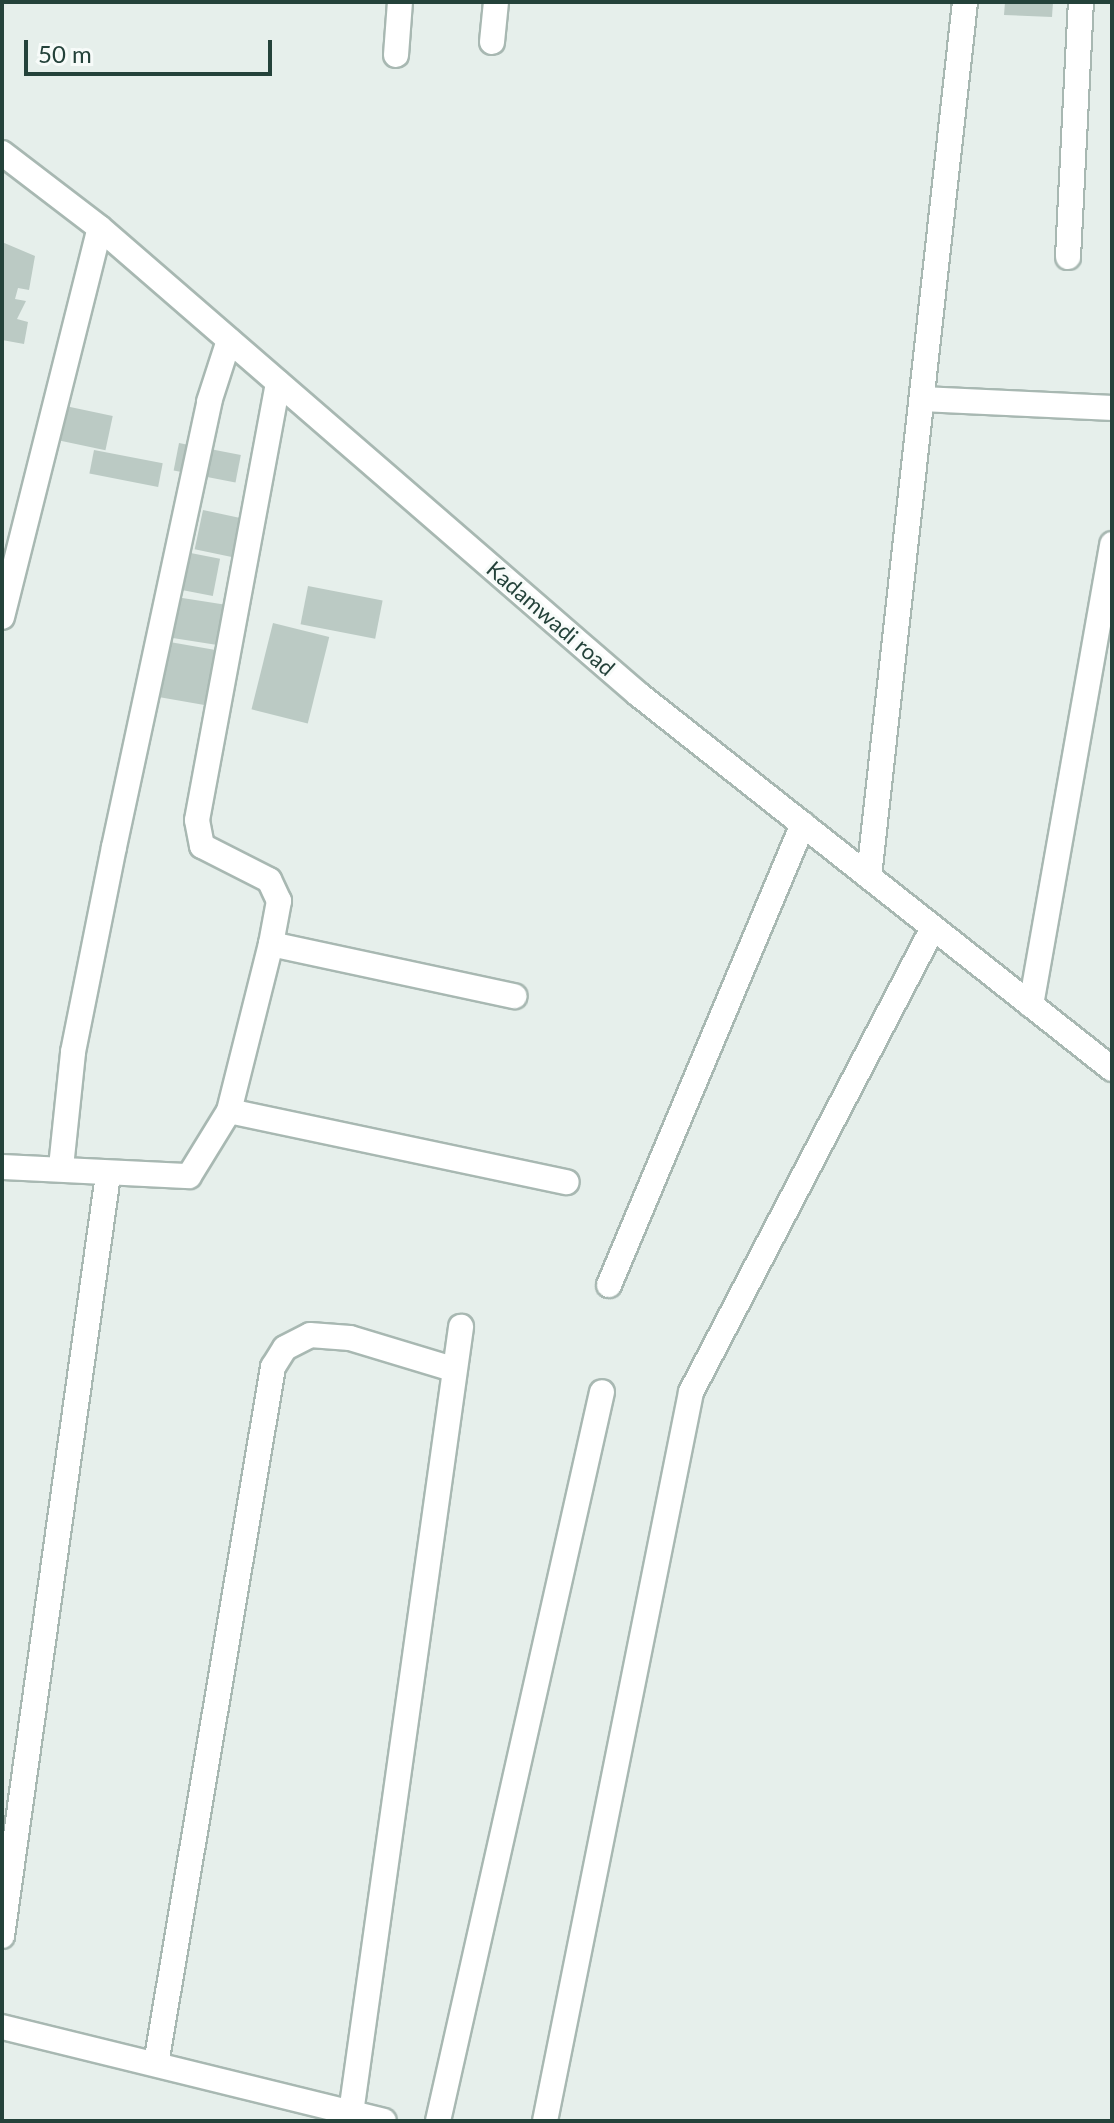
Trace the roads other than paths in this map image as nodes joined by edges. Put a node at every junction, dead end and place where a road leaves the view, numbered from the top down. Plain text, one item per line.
1 (400, 2) edge
2 (496, 2) edge
3 (965, 2) edge
4 (1081, 2) edge
5 (492, 42) dead end
6 (396, 55) dead end
7 (2, 153) edge
8 (100, 228) junction
9 (1068, 257) dead end
10 (229, 340) junction
11 (278, 382) junction
12 (923, 399) junction
13 (1112, 408) edge
14 (1112, 544) edge
15 (2, 617) edge
16 (803, 824) junction
17 (869, 876) junction
18 (933, 928) junction
19 (271, 944) junction
20 (514, 996) dead end
21 (1031, 1005) junction
22 (1112, 1069) edge
23 (229, 1111) junction
24 (2, 1167) edge
25 (61, 1167) junction
26 (108, 1175) junction
27 (567, 1182) dead end
28 (609, 1285) dead end
29 (461, 1327) dead end
30 (453, 1369) junction
31 (602, 1392) dead end
32 (2, 1936) edge
33 (2, 2027) edge
34 (156, 2064) junction
35 (351, 2113) junction
36 (384, 2121) edge
37 (438, 2121) edge
38 (545, 2121) edge

1 - 6 street
2 - 5 street
3 - 12 street
4 - 9 street
7 - 8 street, Kadamwadi road
8 - 10 street, Kadamwadi road
8 - 15 street
10 - 11 street, Kadamwadi road
10 - 25 street
11 - 16 street, Kadamwadi road
11 - 19 street
12 - 13 street
12 - 17 street
14 - 21 street
16 - 17 street, Kadamwadi road
16 - 28 street
17 - 18 street, Kadamwadi road
18 - 21 street, Kadamwadi road
18 - 38 street
19 - 20 street
19 - 23 street
21 - 22 street, Kadamwadi road
23 - 26 street
23 - 27 street
24 - 25 street
25 - 26 street
26 - 32 street
29 - 30 street
30 - 34 street
30 - 35 street
31 - 37 street
33 - 34 street
34 - 35 street
35 - 36 street

